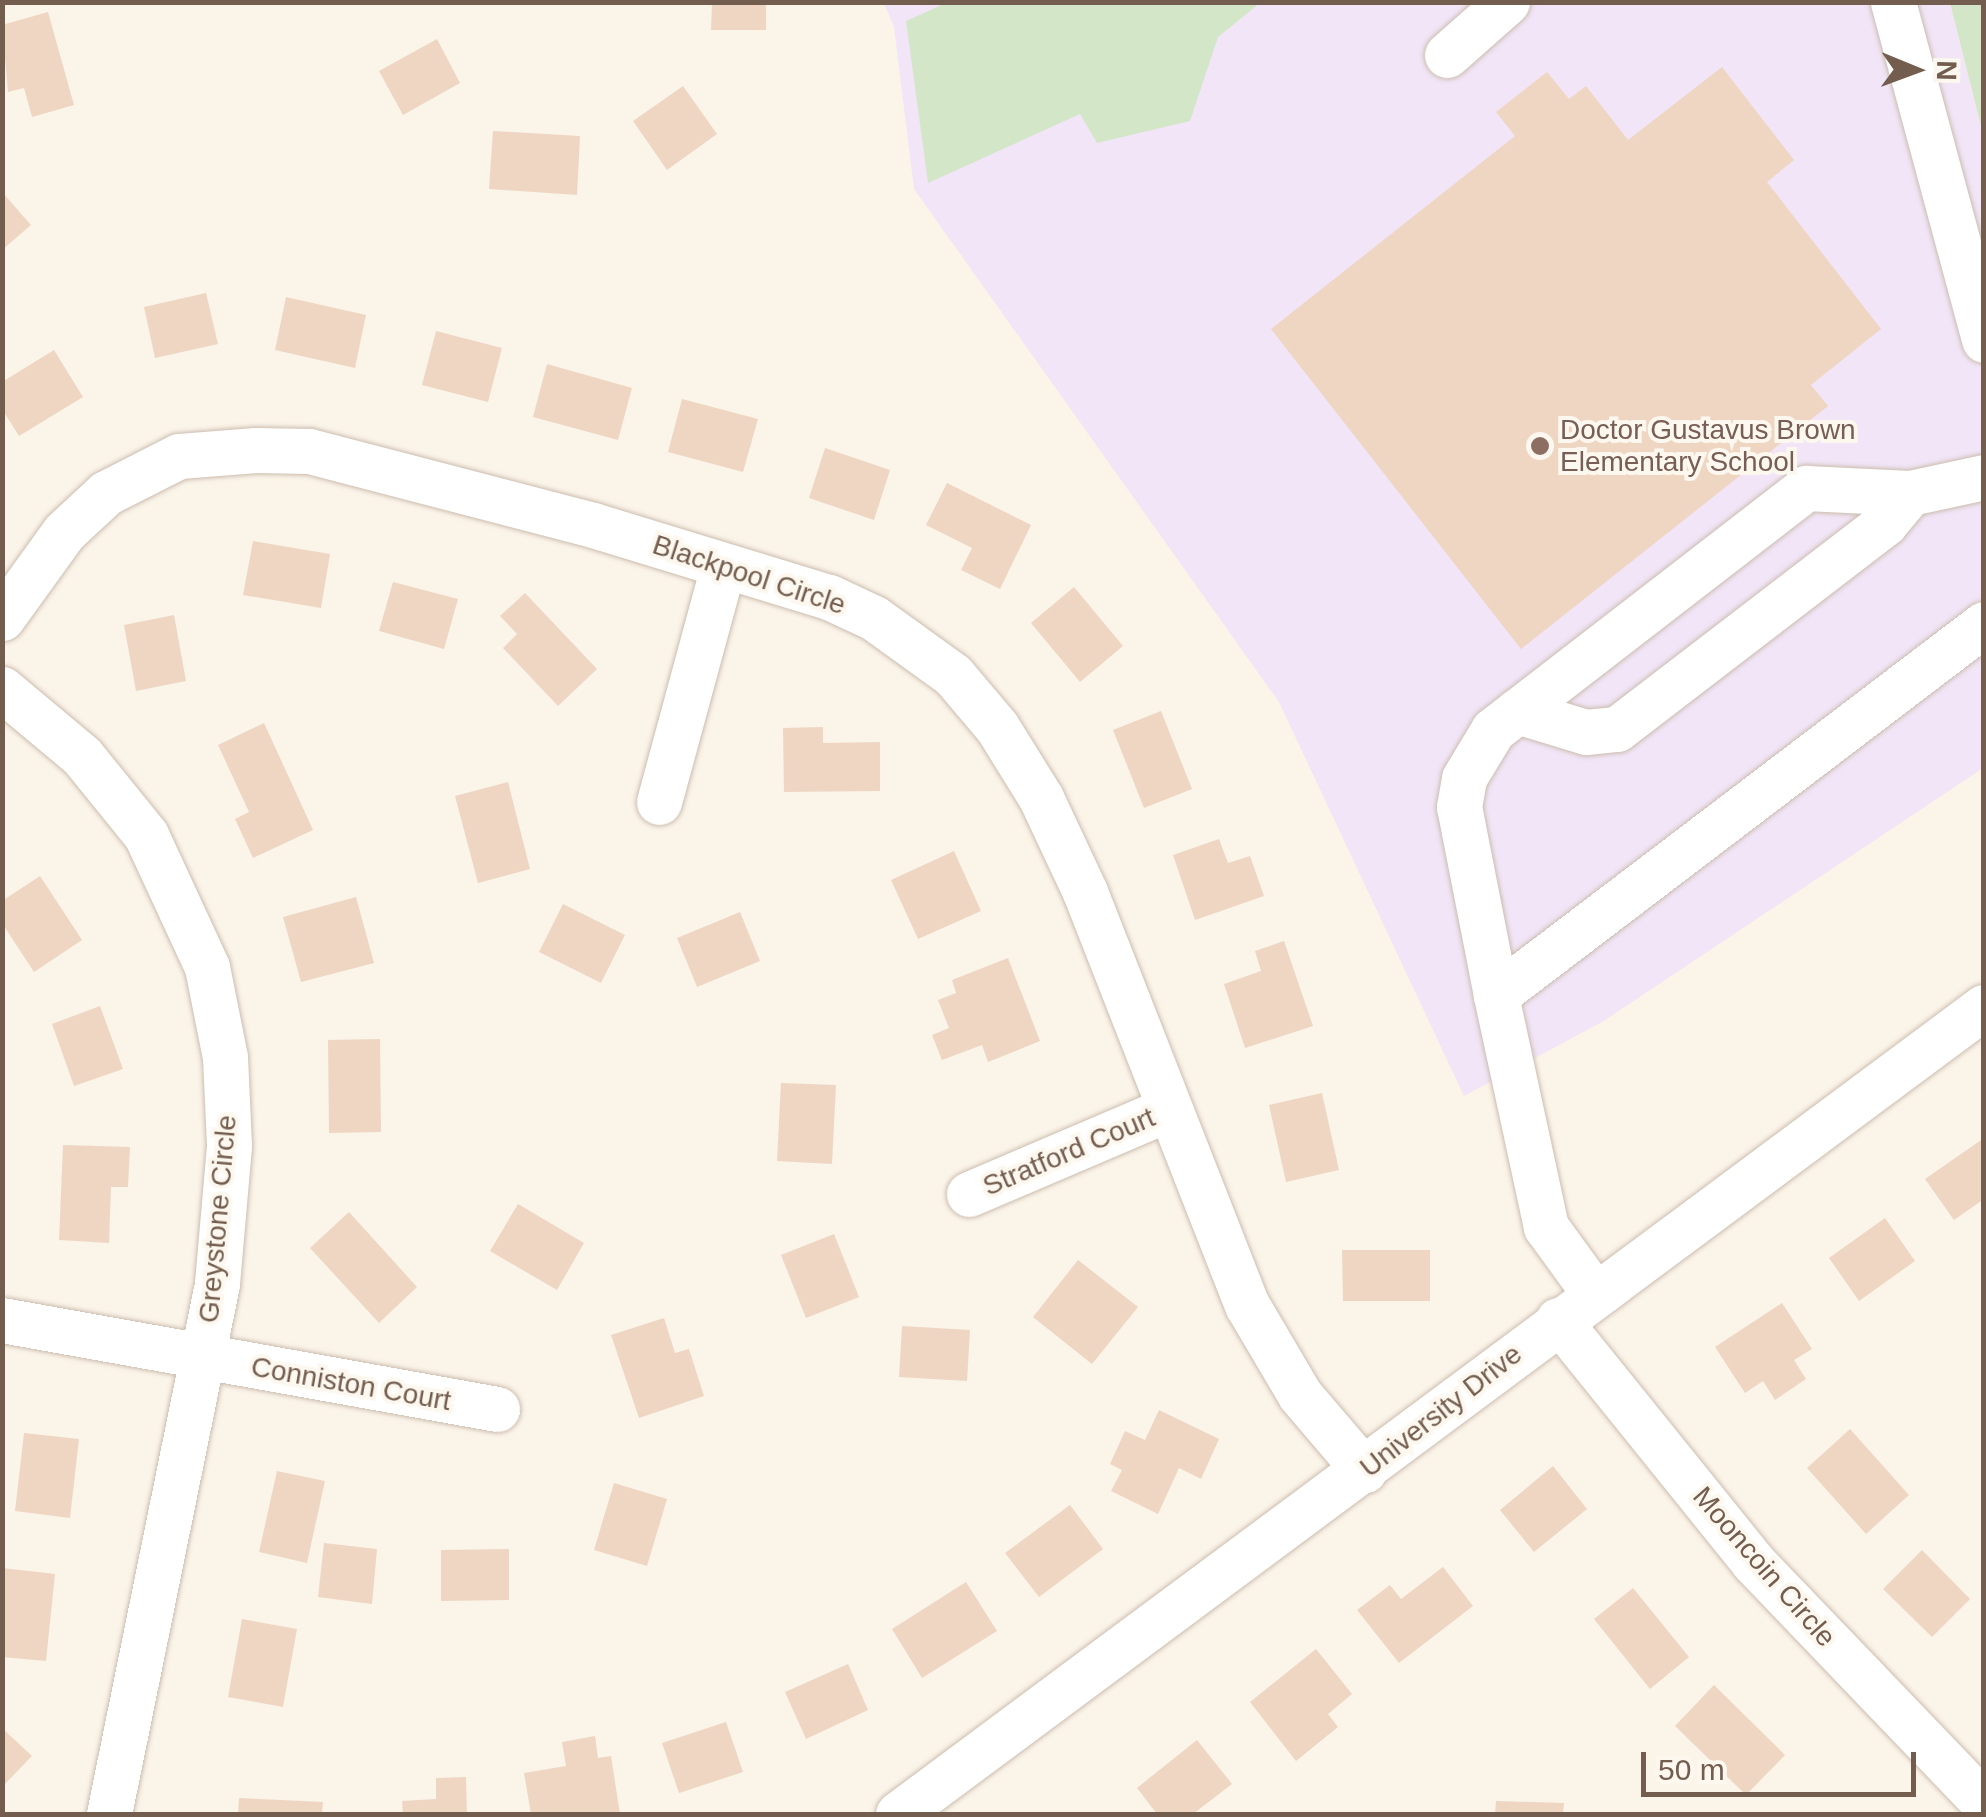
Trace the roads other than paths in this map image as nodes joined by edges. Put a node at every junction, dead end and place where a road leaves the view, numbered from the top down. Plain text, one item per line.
1 (1507, 2) edge
2 (1893, 2) edge
3 (1447, 55) dead end
4 (1984, 340) edge
5 (1984, 477) edge
6 (1910, 493) junction
7 (723, 566) junction
8 (2, 618) edge
9 (1984, 624) edge
10 (2, 689) edge
11 (1517, 711) junction
12 (659, 802) dead end
13 (1496, 995) junction
14 (1984, 1007) edge
15 (1168, 1109) junction
16 (969, 1194) dead end
17 (1594, 1293) junction
18 (2, 1320) edge
19 (1558, 1320) junction
20 (205, 1358) junction
21 (497, 1409) dead end
22 (1364, 1470) junction
23 (1984, 1803) edge
24 (109, 1814) edge
25 (898, 1814) edge

1 - 3 street
2 - 4 street
5 - 6 street
6 - 11 street
6 - 11 street
7 - 8 street, Blackpool Circle
7 - 12 street
7 - 15 street, Blackpool Circle
9 - 13 street
10 - 20 street, Greystone Circle
11 - 13 street
13 - 17 street
14 - 17 street, University Drive
15 - 16 street, Stratford Court
15 - 22 street, Blackpool Circle
17 - 19 street, University Drive
18 - 20 street, Conniston Court
19 - 22 street, University Drive
19 - 23 street, Mooncoin Circle
20 - 21 street, Conniston Court
20 - 24 street, Greystone Circle
22 - 25 street, University Drive

